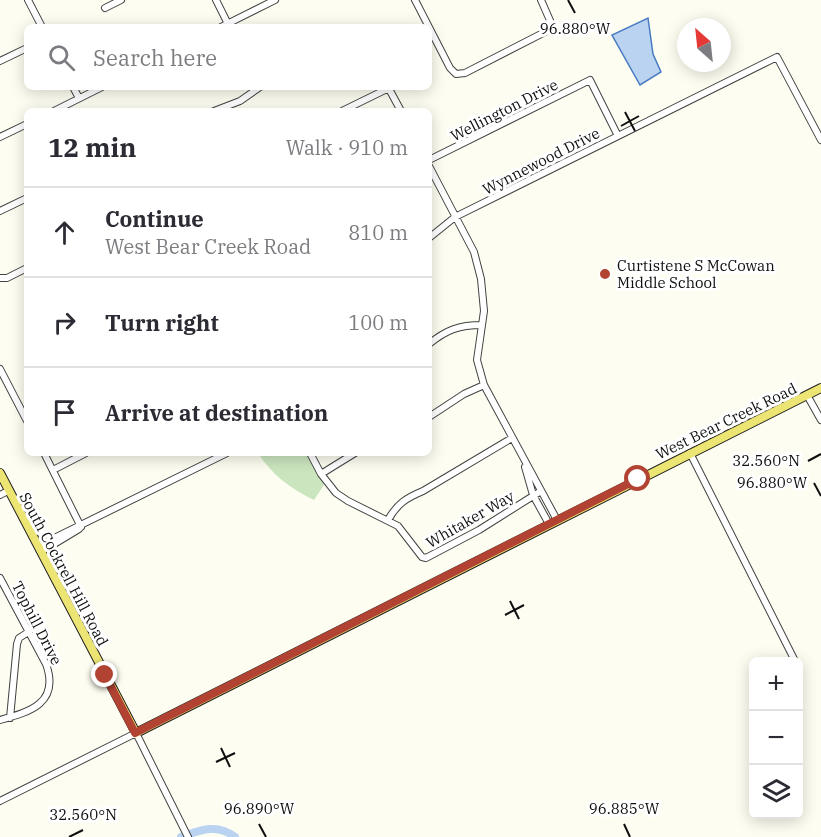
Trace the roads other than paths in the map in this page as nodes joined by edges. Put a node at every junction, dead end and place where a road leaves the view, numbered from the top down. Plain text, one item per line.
1 (28, 0) edge
2 (121, 0) edge
3 (216, 0) edge
4 (275, 0) edge
5 (415, 0) edge
6 (541, 0) edge
7 (105, 8) dead end
8 (40, 24) edge
9 (224, 24) edge
10 (226, 24) edge
11 (427, 24) edge
12 (432, 33) edge
13 (24, 50) edge
14 (0, 62) edge
15 (75, 90) edge
16 (96, 90) edge
17 (256, 90) edge
18 (383, 90) edge
19 (390, 90) edge
20 (79, 98) junction
21 (60, 108) edge
22 (222, 108) edge
23 (348, 108) edge
24 (400, 108) edge
25 (24, 125) edge
26 (618, 136) junction
27 (0, 137) edge
28 (821, 140) edge
29 (432, 159) edge
30 (432, 172) edge
31 (24, 199) edge
32 (0, 211) edge
33 (455, 218) junction
34 (432, 236) edge
35 (24, 270) edge
36 (2, 279) edge
37 (482, 325) junction
38 (432, 342) edge
39 (0, 369) edge
40 (484, 385) junction
41 (821, 388) edge
42 (807, 395) junction
43 (24, 412) edge
44 (432, 415) edge
45 (821, 420) edge
46 (512, 438) junction
47 (690, 453) junction
48 (521, 455) junction
49 (46, 456) edge
50 (80, 456) edge
51 (221, 456) edge
52 (312, 456) edge
53 (351, 456) edge
54 (53, 471) junction
55 (321, 474) junction
56 (1, 477) edge
57 (8, 491) junction
58 (541, 491) junction
59 (0, 495) edge
60 (533, 495) junction
61 (388, 520) junction
62 (553, 522) junction
63 (81, 526) junction
64 (39, 549) junction
65 (0, 578) edge
66 (30, 631) junction
67 (793, 657) edge
68 (10, 718) junction
69 (0, 720) edge
70 (135, 733) junction
71 (0, 801) edge
72 (187, 835) edge

1 - 8 street
2 - 7 street
3 - 9 street
4 - 10 street
5 - 11 street
6 - 12 street
13 - 14 street
15 - 20 street
16 - 20 street
17 - 22 street
18 - 23 street
19 - 24 street
20 - 21 street
25 - 27 street
26 - 28 street, Wynnewood Drive
26 - 29 street, Wellington Drive
26 - 33 street, Wynnewood Drive
30 - 33 street
31 - 32 street
33 - 34 street, Wynnewood Drive
33 - 37 street
35 - 36 street
37 - 38 street
37 - 40 street
39 - 43 street
40 - 44 street
40 - 46 street
41 - 42 main road, West Bear Creek Road
42 - 45 street
42 - 47 main road, West Bear Creek Road
46 - 48 street
46 - 61 street
47 - 62 main road, West Bear Creek Road
47 - 67 street
48 - 58 street
48 - 60 street
49 - 54 street
50 - 54 street
51 - 63 street
52 - 55 street, Whitaker Way
53 - 55 street
54 - 63 street
55 - 61 street, Whitaker Way
56 - 57 main road, South Cockrell Hill Road
57 - 59 street
57 - 64 main road, South Cockrell Hill Road
58 - 60 street, Whitaker Way
58 - 62 street
60 - 61 street, Whitaker Way
60 - 62 street
62 - 70 main road, West Bear Creek Road
63 - 64 street
64 - 70 main road, South Cockrell Hill Road
65 - 66 street, Tophill Drive
66 - 68 street
66 - 68 street, Tophill Drive
68 - 69 street, Tophill Drive
70 - 71 street, West Bear Creek Road
70 - 72 street, South Cockrell Hill Road

